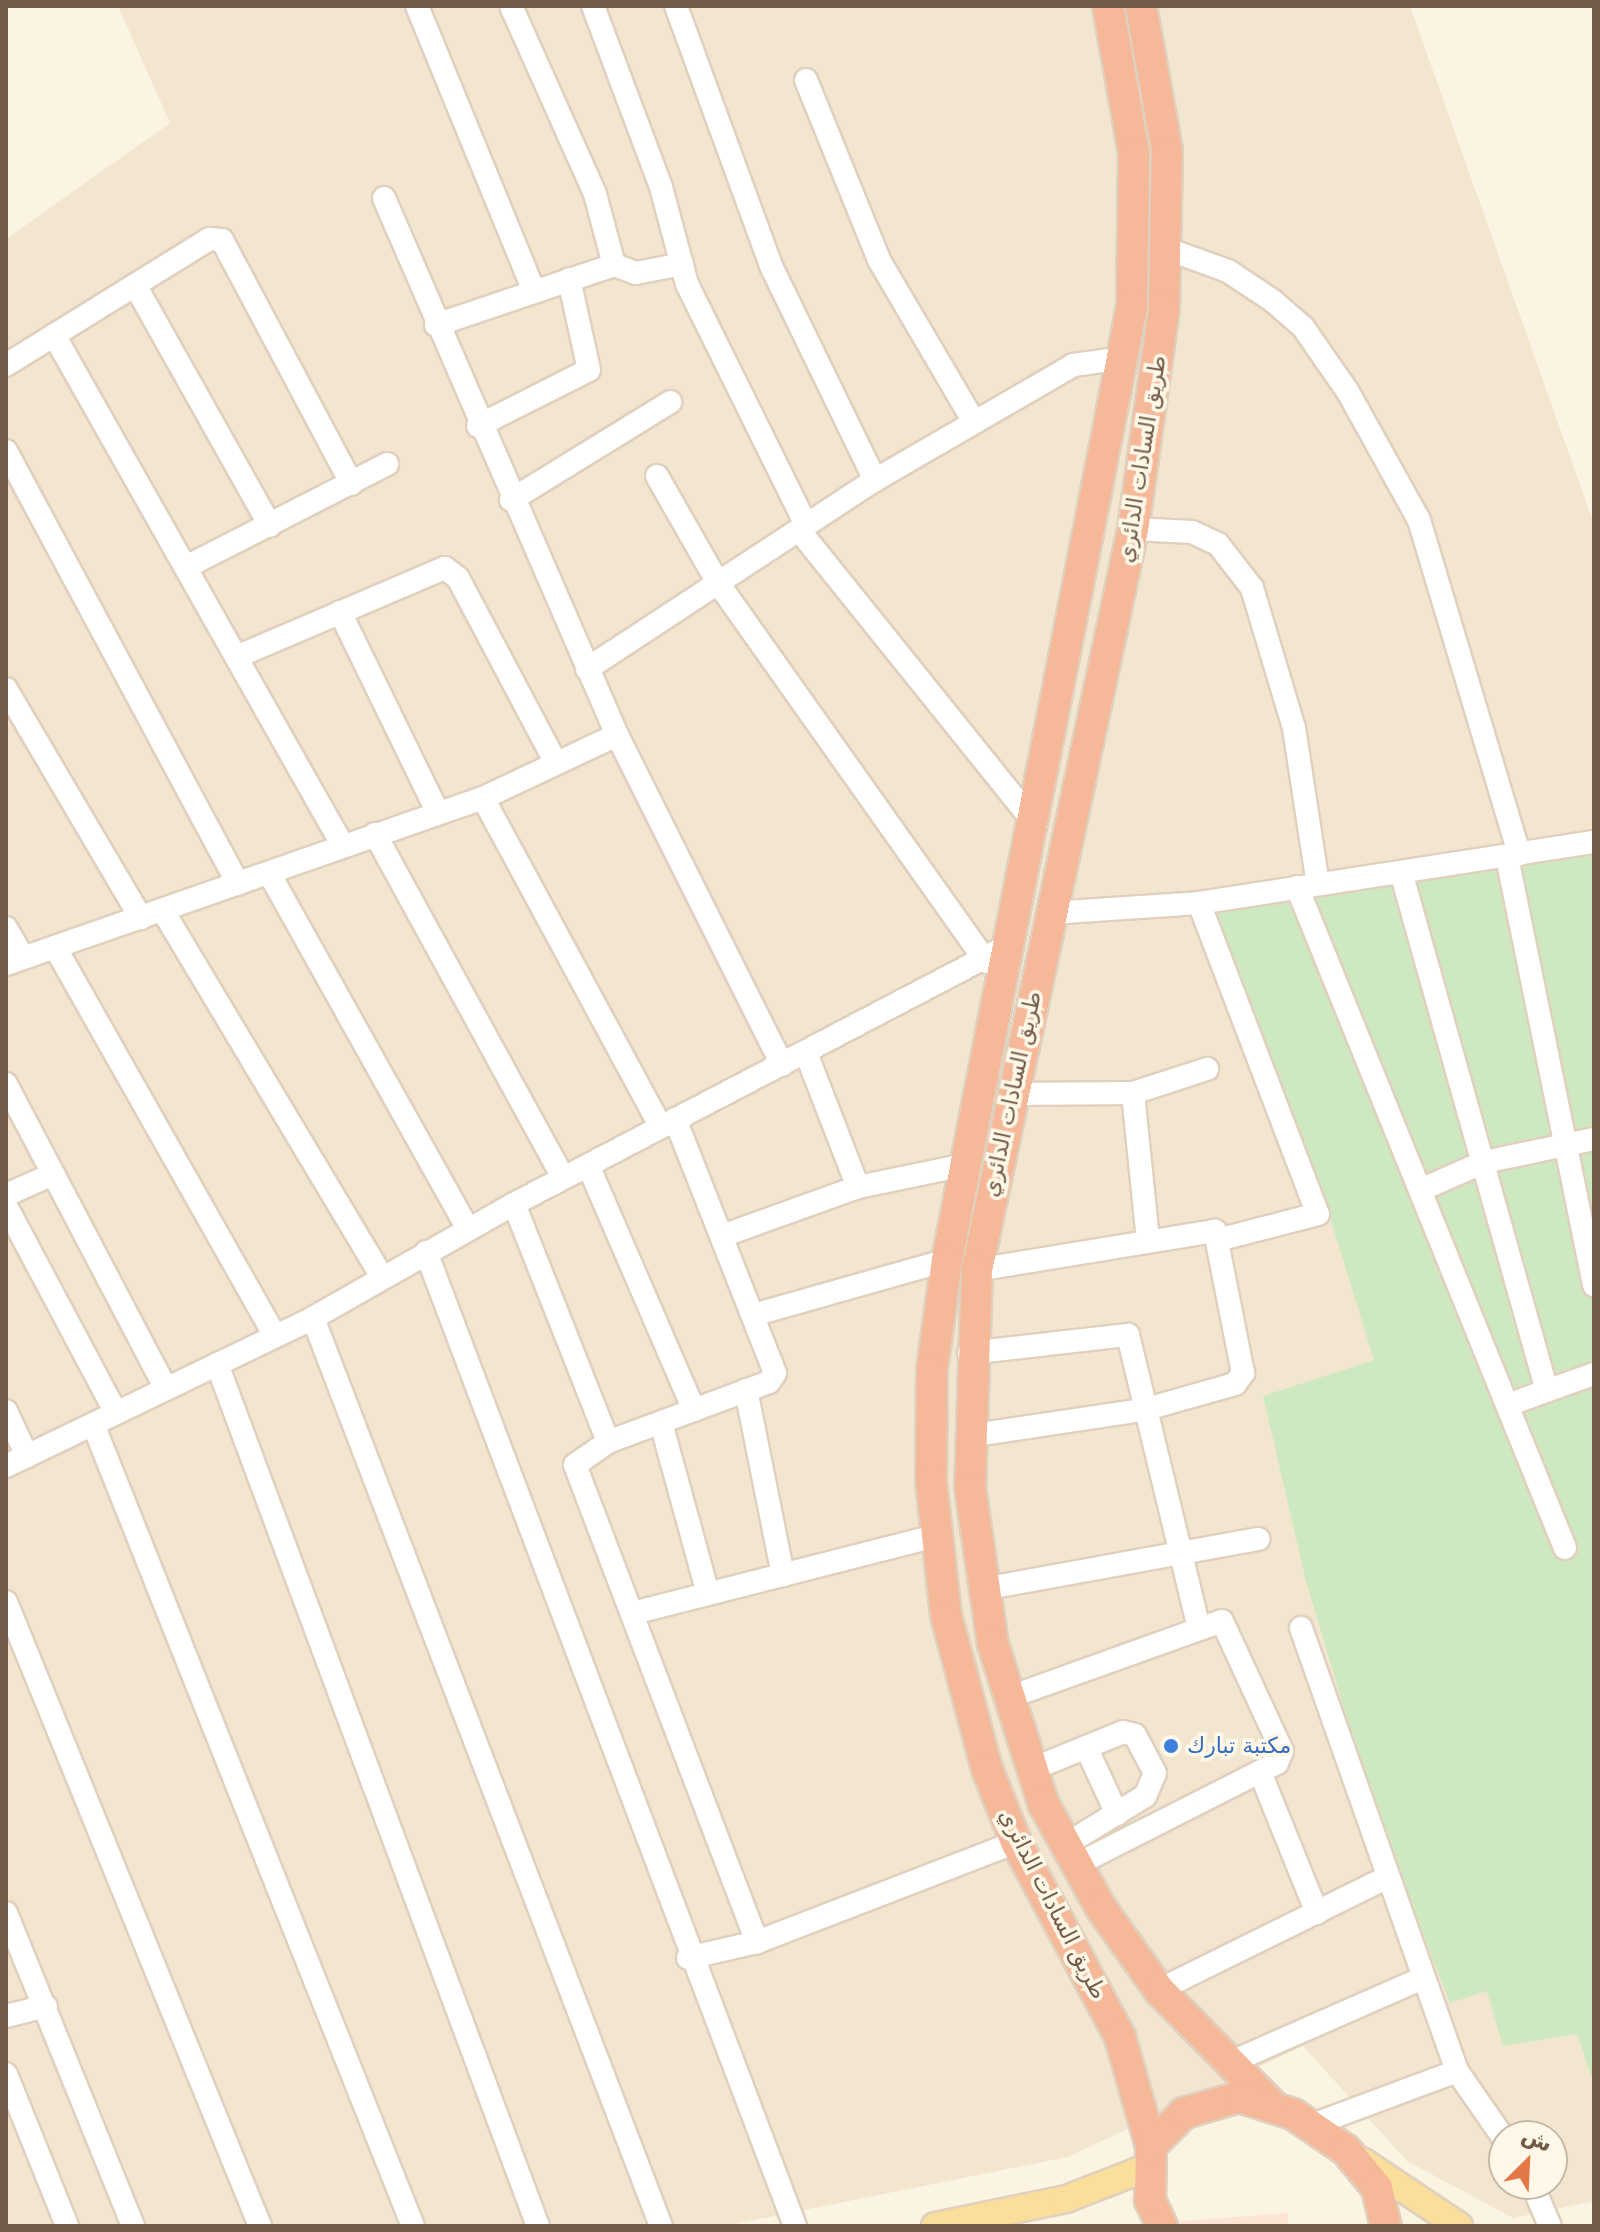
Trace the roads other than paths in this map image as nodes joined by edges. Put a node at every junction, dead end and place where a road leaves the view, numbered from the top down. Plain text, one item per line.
1 (417, 6) edge
2 (511, 6) edge
3 (593, 6) edge
4 (676, 6) edge
5 (1108, 6) edge
6 (1141, 6) edge
7 (806, 80) dead end
8 (384, 198) dead end
9 (1170, 250) junction
10 (682, 264) junction
11 (614, 265) junction
12 (569, 279) junction
13 (135, 285) junction
14 (533, 289) junction
15 (436, 325) junction
16 (54, 335) junction
17 (1124, 358) junction
18 (6, 365) edge
19 (670, 402) dead end
20 (974, 422) junction
21 (478, 426) junction
22 (6, 451) edge
23 (387, 464) dead end
24 (657, 476) dead end
25 (875, 480) junction
26 (352, 484) junction
27 (511, 500) junction
28 (270, 526) junction
29 (803, 528) junction
30 (1133, 529) junction
31 (186, 567) junction
32 (1084, 567) junction
33 (1123, 578) junction
34 (718, 583) junction
35 (340, 612) junction
36 (236, 657) junction
37 (587, 669) junction
38 (6, 689) edge
39 (617, 735) junction
40 (556, 763) junction
41 (483, 798) junction
42 (438, 813) junction
43 (1036, 825) junction
44 (375, 834) junction
45 (1594, 842) edge
46 (343, 846) junction
47 (1513, 855) junction
48 (1401, 872) junction
49 (269, 873) junction
50 (238, 884) junction
51 (1307, 886) junction
52 (1199, 903) junction
53 (163, 911) junction
54 (1050, 913) junction
55 (141, 918) junction
56 (6, 928) edge
57 (1011, 944) junction
58 (55, 947) junction
59 (15, 961) edge
60 (986, 962) junction
61 (806, 1053) junction
62 (782, 1065) junction
63 (1207, 1069) dead end
64 (6, 1084) edge
65 (1133, 1093) junction
66 (1011, 1094) junction
67 (668, 1123) junction
68 (1594, 1139) edge
69 (1563, 1145) junction
70 (1484, 1162) junction
71 (588, 1165) junction
72 (965, 1165) junction
73 (53, 1174) junction
74 (563, 1178) junction
75 (858, 1187) junction
76 (1425, 1188) junction
77 (6, 1195) edge
78 (514, 1204) junction
79 (6, 1206) edge
80 (468, 1229) junction
81 (722, 1236) junction
82 (1221, 1239) junction
83 (1148, 1241) junction
84 (426, 1252) junction
85 (947, 1260) junction
86 (977, 1270) junction
87 (382, 1277) junction
88 (1594, 1285) edge
89 (753, 1315) junction
90 (313, 1318) junction
91 (275, 1336) junction
92 (969, 1353) junction
93 (217, 1364) junction
94 (1594, 1374) edge
95 (166, 1389) junction
96 (746, 1390) junction
97 (1547, 1391) junction
98 (1510, 1404) junction
99 (694, 1410) junction
100 (1143, 1410) junction
101 (6, 1411) edge
102 (116, 1413) junction
103 (661, 1423) junction
104 (93, 1424) junction
105 (968, 1436) junction
106 (608, 1442) junction
107 (27, 1456) junction
108 (6, 1466) edge
109 (935, 1536) junction
110 (1259, 1539) dead end
111 (1565, 1548) dead end
112 (1180, 1555) junction
113 (783, 1575) junction
114 (983, 1589) junction
115 (708, 1594) junction
116 (6, 1602) edge
117 (633, 1613) junction
118 (1301, 1628) dead end
119 (1199, 1629) junction
120 (1007, 1698) junction
121 (1086, 1747) junction
122 (1030, 1770) junction
123 (1260, 1772) junction
124 (1117, 1814) junction
125 (1016, 1842) junction
126 (1070, 1855) junction
127 (1384, 1879) junction
128 (6, 1913) edge
129 (1317, 1913) junction
130 (757, 1942) junction
131 (1129, 1948) junction
132 (688, 1958) junction
133 (1090, 1976) junction
134 (1421, 1979) junction
135 (1159, 1990) junction
136 (46, 2006) junction
137 (6, 2016) edge
138 (1227, 2064) junction
139 (1457, 2071) junction
140 (6, 2074) edge
141 (1273, 2106) junction
142 (1491, 2120) edge
143 (1312, 2125) junction
144 (1346, 2150) junction
145 (1148, 2157) junction
146 (1539, 2200) edge
147 (983, 2222) edge
148 (67, 2226) edge
149 (133, 2226) edge
150 (260, 2226) edge
151 (413, 2226) edge
152 (538, 2226) edge
153 (661, 2226) edge
154 (795, 2226) edge
155 (935, 2226) edge
156 (1162, 2226) edge
157 (1386, 2226) edge
158 (1459, 2226) edge
159 (1550, 2226) edge

1 - 14 street
2 - 11 street
3 - 10 street
4 - 25 street
5 - 17 highway, طريق السادات الدائري
6 - 9 highway, طريق السادات الدائري
7 - 20 street
8 - 15 street
9 - 30 highway, طريق السادات الدائري
9 - 47 street
10 - 11 street
10 - 29 street
11 - 12 street
12 - 14 street
12 - 21 street
13 - 16 street
13 - 26 street
13 - 28 street
14 - 15 street
15 - 21 street
16 - 18 street
16 - 31 street
17 - 20 street
17 - 32 highway, طريق السادات الدائري
19 - 27 street
20 - 25 street
21 - 27 street
22 - 50 street
23 - 26 street
24 - 34 street
25 - 29 street
26 - 28 street
27 - 37 street
28 - 31 street
29 - 34 street
29 - 43 street
30 - 33 highway, طريق السادات الدائري
30 - 51 street
31 - 36 street
32 - 33 highway
32 - 43 highway, طريق السادات الدائري
33 - 54 highway, طريق السادات الدائري
34 - 37 street
34 - 60 street
35 - 36 street
35 - 40 street
35 - 42 street
36 - 46 street
37 - 39 street
38 - 55 street
39 - 40 street
39 - 62 street
40 - 41 street
41 - 42 street
41 - 67 street
42 - 44 street
43 - 57 highway, طريق السادات الدائري
44 - 46 street
44 - 74 street
45 - 47 street
46 - 49 street
47 - 48 street
47 - 69 street
48 - 51 street
48 - 70 street
49 - 50 street
49 - 80 street
50 - 53 street
51 - 52 street
51 - 76 street
52 - 54 street
52 - 82 street
53 - 55 street
53 - 87 street
54 - 66 highway, طريق السادات الدائري
55 - 58 street
56 - 59 street
57 - 60 street
57 - 72 highway, طريق السادات الدائري
58 - 59 street
58 - 91 street
60 - 61 street
61 - 62 street
61 - 75 street
62 - 67 street
63 - 65 street
64 - 73 street
65 - 66 street
65 - 83 street
66 - 86 highway, طريق السادات الدائري
67 - 71 street
67 - 81 street
68 - 69 street
69 - 70 street
69 - 88 street
70 - 76 street
70 - 97 street
71 - 74 street
71 - 99 street
72 - 75 street
72 - 85 highway, طريق السادات الدائري
73 - 77 street
73 - 95 street
74 - 78 street
75 - 81 street
76 - 98 street
78 - 80 street
78 - 106 street
79 - 102 street
80 - 84 street
81 - 89 street
82 - 83 street
82 - 100 street
83 - 86 street
84 - 87 street
84 - 132 street
85 - 89 street
85 - 109 highway, طريق السادات الدائري
86 - 92 highway, طريق السادات الدائري
87 - 90 street
89 - 96 street
90 - 91 street
90 - 153 street
91 - 93 street
92 - 100 street
92 - 105 highway, طريق السادات الدائري
93 - 95 street
93 - 152 street
94 - 97 street
95 - 102 street
96 - 99 street
96 - 113 street
97 - 98 street
98 - 111 street
99 - 103 street
100 - 105 street
100 - 112 street
101 - 107 street
102 - 104 street
103 - 106 street
103 - 115 street
104 - 107 street
104 - 151 street
105 - 114 highway, طريق السادات الدائري
106 - 117 street
107 - 108 street
109 - 113 street
109 - 125 highway, طريق السادات الدائري
110 - 112 street
112 - 114 street
112 - 119 street
113 - 115 street
114 - 120 highway, طريق السادات الدائري
115 - 117 street
116 - 150 street
117 - 130 street
118 - 127 street
119 - 120 street
119 - 123 street
120 - 122 highway, طريق السادات الدائري
121 - 122 street
121 - 124 street
121 - 124 street
122 - 126 highway, طريق السادات الدائري
123 - 126 street
123 - 129 street
124 - 126 street
125 - 130 street
125 - 133 highway, طريق السادات الدائري
126 - 131 highway, طريق السادات الدائري
127 - 129 street
127 - 134 street
128 - 136 street
129 - 135 street
130 - 132 street
131 - 133 highway
131 - 135 highway, طريق السادات الدائري
132 - 154 street
133 - 145 highway, طريق السادات الدائري
134 - 138 street
134 - 139 street
135 - 138 highway, طريق السادات الدائري
136 - 137 street
136 - 149 street
138 - 141 highway, طريق السادات الدائري
139 - 142 street
139 - 143 street
140 - 148 street
141 - 143 highway
141 - 145 highway
143 - 144 highway
144 - 157 highway
144 - 158 main road
145 - 147 main road
145 - 156 highway, طريق السادات الدائري
146 - 159 street
147 - 155 main road

